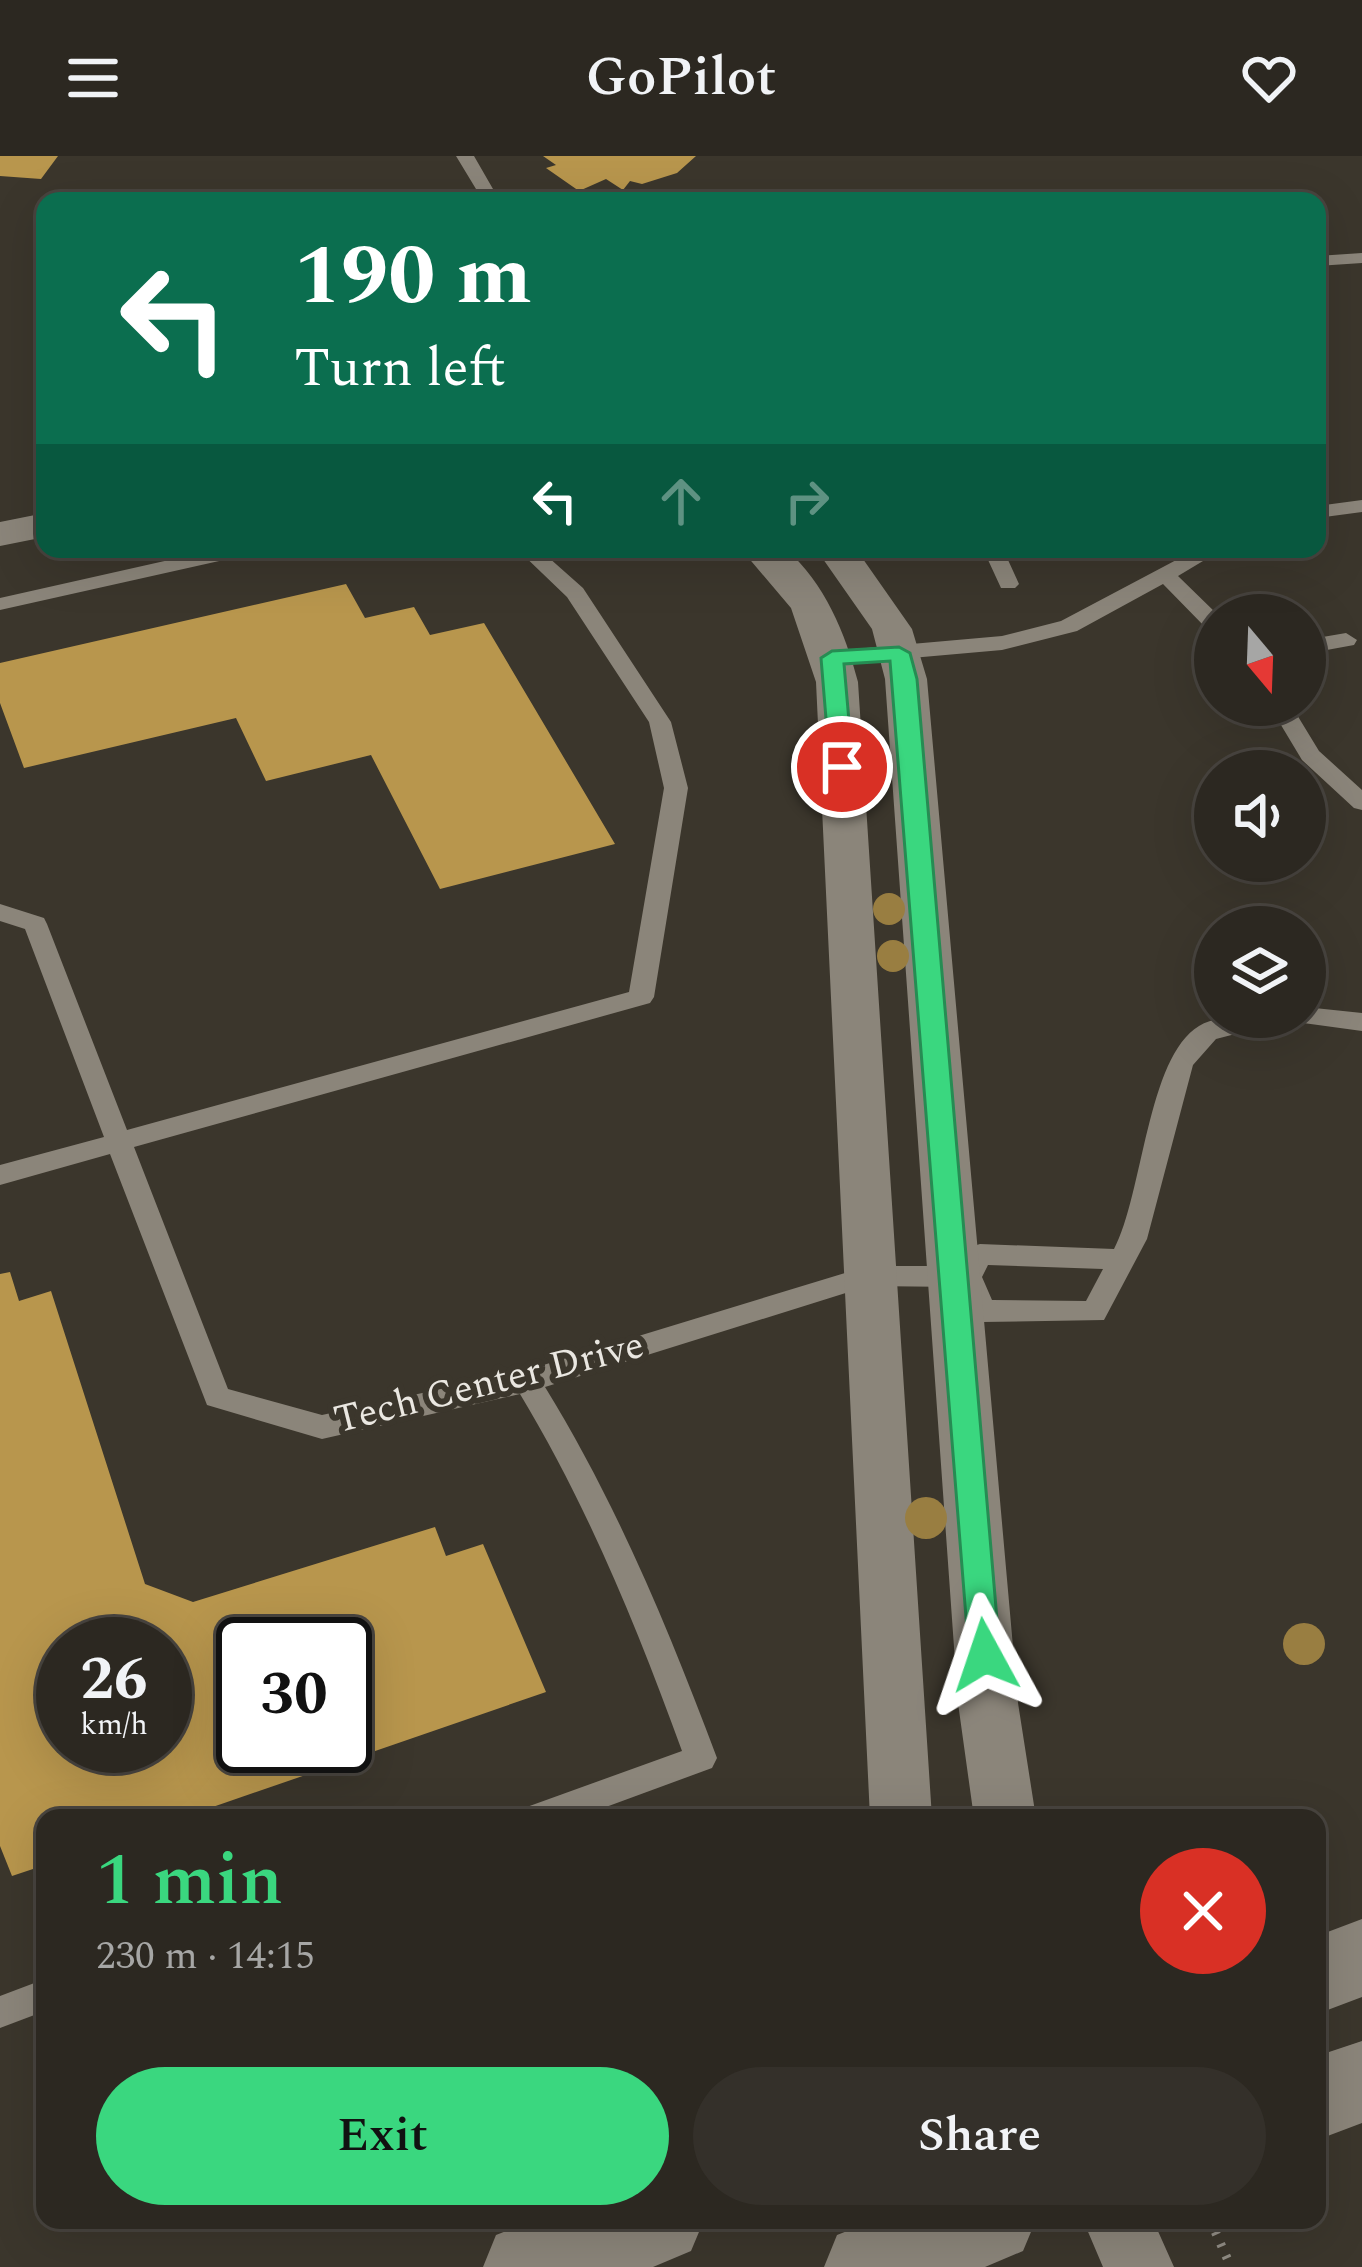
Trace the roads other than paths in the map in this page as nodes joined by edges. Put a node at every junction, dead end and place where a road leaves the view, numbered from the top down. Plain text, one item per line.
1 (464, 156) edge
2 (490, 192) edge
3 (1362, 258) edge
4 (1326, 260) edge
5 (36, 491) edge
6 (0, 499) edge
7 (1362, 506) edge
8 (1326, 511) edge
9 (36, 527) edge
10 (0, 534) edge
11 (109, 558) edge
12 (205, 558) edge
13 (536, 558) edge
14 (769, 558) edge
15 (843, 558) edge
16 (996, 558) edge
17 (1194, 558) edge
18 (1163, 573) junction
19 (117, 577) junction
20 (1008, 584) dead end
21 (1194, 603) edge
22 (0, 604) edge
23 (1346, 640) dead end
24 (1326, 643) edge
25 (899, 653) junction
26 (832, 658) junction
27 (1293, 726) edge
28 (1362, 803) edge
29 (0, 912) edge
30 (1326, 1018) edge
31 (1362, 1022) edge
32 (1202, 1038) edge
33 (120, 1142) junction
34 (0, 1175) edge
35 (1124, 1260) junction
36 (868, 1276) junction
37 (960, 1277) junction
38 (527, 1381) junction
39 (561, 1809) edge
40 (900, 1809) edge
41 (1004, 1809) edge
42 (1362, 1958) edge
43 (1326, 1972) edge
44 (36, 1998) edge
45 (0, 2012) edge
46 (1362, 2082) edge
47 (1326, 2095) edge
48 (634, 2229) edge
49 (968, 2229) edge
50 (1121, 2229) edge
51 (528, 2267) edge
52 (869, 2267) edge
53 (1138, 2267) edge

1 - 2 lane
3 - 4 lane
5 - 6 street
7 - 8 lane
9 - 10 street
11 - 19 lane
12 - 19 lane
13 - 33 lane
14 - 26 street
15 - 25 street
16 - 20 lane
17 - 18 lane
18 - 21 lane
18 - 25 lane
19 - 22 lane
23 - 24 lane
25 - 26 lane
25 - 37 street
26 - 36 street
27 - 28 lane
29 - 33 lane, Tech Center Drive
30 - 31 lane
32 - 35 lane
33 - 34 lane
33 - 38 lane, Tech Center Drive
35 - 37 lane
35 - 37 lane
36 - 37 lane, Tech Center Drive
36 - 38 lane, Tech Center Drive
36 - 40 street
37 - 41 street
38 - 39 lane
42 - 43 main road
44 - 45 lane
46 - 47 main road
48 - 51 main road
49 - 52 main road
50 - 53 street

